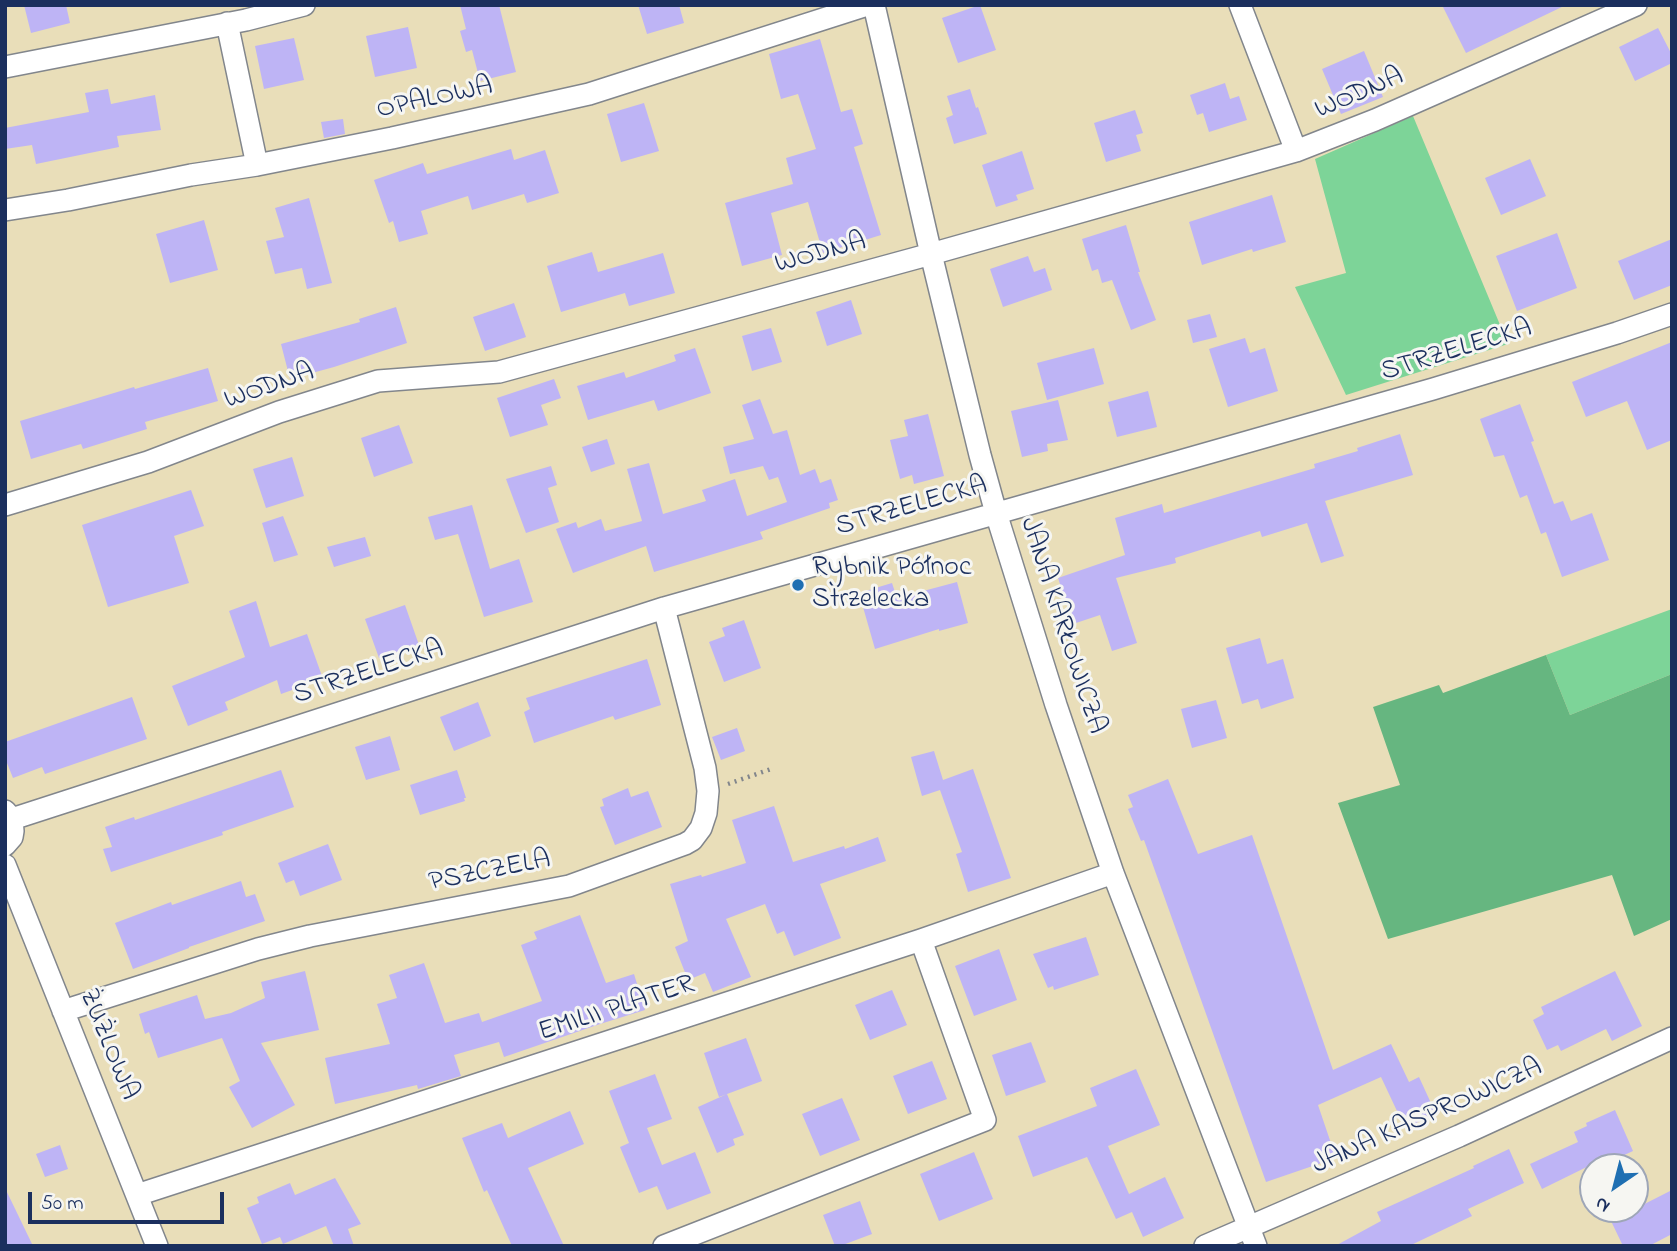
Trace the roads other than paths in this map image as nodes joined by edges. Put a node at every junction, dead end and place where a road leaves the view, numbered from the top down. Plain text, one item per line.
1 (304, 5) edge
2 (867, 5) edge
3 (874, 5) edge
4 (1240, 5) edge
5 (1636, 5) edge
6 (227, 23) junction
7 (5, 67) edge
8 (1296, 151) junction
9 (257, 165) junction
10 (5, 210) edge
11 (931, 254) junction
12 (1672, 314) edge
13 (5, 505) edge
14 (996, 513) junction
15 (664, 608) junction
16 (8, 815) edge
17 (5, 845) edge
18 (5, 865) edge
19 (1113, 873) junction
20 (921, 940) junction
21 (63, 1011) junction
22 (1672, 1038) edge
23 (137, 1195) junction
24 (1252, 1236) edge
25 (157, 1246) edge
26 (664, 1246) edge
27 (1205, 1246) edge

1 - 6 street
2 - 9 street, OPALOWA
3 - 11 street, JANA KARŁOWICZA
4 - 8 street
5 - 8 street, WODNA
6 - 7 street
6 - 9 street
8 - 11 street, WODNA
9 - 10 street, OPALOWA
11 - 13 street, WODNA
11 - 14 street, JANA KARŁOWICZA
12 - 14 street, STRZELECKA
14 - 15 street, STRZELECKA
14 - 19 street, JANA KARŁOWICZA
15 - 16 street, STRZELECKA
15 - 21 street, PSZCZELA
16 - 17 street
18 - 21 street, ŻUŻLOWA
19 - 20 street, EMILII PLATER
19 - 24 street, JANA KARŁOWICZA
20 - 23 street, EMILII PLATER
20 - 26 street
21 - 23 street, ŻUŻLOWA
22 - 24 street, JANA KASPROWICZA
23 - 25 street, ŻUŻLOWA
24 - 27 street, JANA KASPROWICZA

